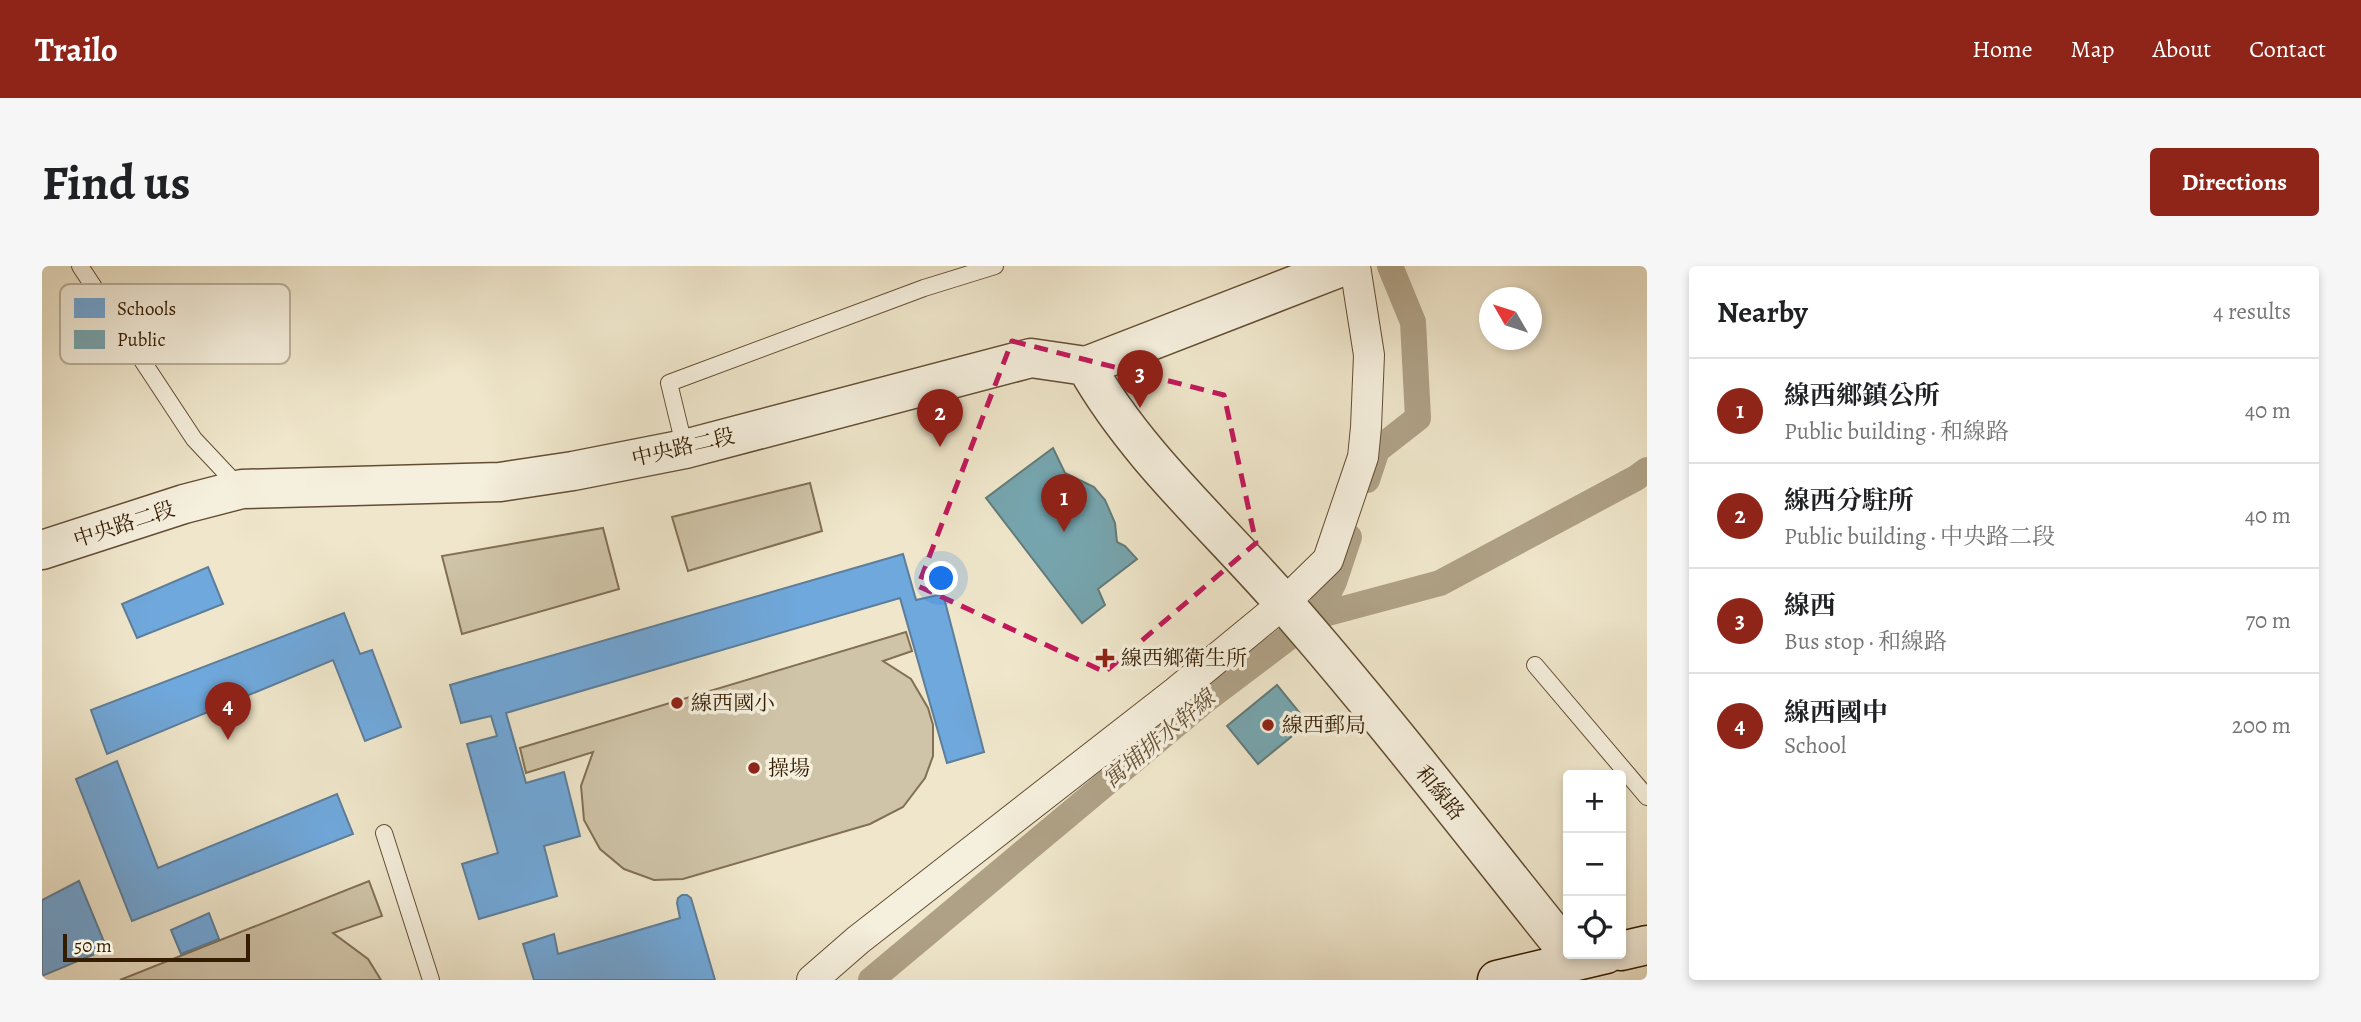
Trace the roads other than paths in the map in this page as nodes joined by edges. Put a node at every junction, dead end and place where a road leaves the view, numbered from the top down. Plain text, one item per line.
1 (80, 266) edge
2 (995, 266) edge
3 (1344, 266) edge
4 (1355, 266) edge
5 (1306, 273) edge
6 (92, 284) edge
7 (145, 364) edge
8 (1086, 366) junction
9 (685, 449) junction
10 (242, 489) junction
11 (42, 551) edge
12 (1284, 603) junction
13 (1535, 666) dead end
14 (1647, 797) edge
15 (384, 832) dead end
16 (1647, 945) edge
17 (1626, 950) edge
18 (1582, 960) edge
19 (431, 980) edge
20 (812, 980) edge
21 (1497, 980) edge

1 - 6 lane
2 - 9 lane
3 - 5 street, 中央路二段
4 - 12 street
5 - 8 street, 中央路二段
7 - 10 lane
8 - 9 street, 中央路二段
8 - 12 street
9 - 10 street, 中央路二段
10 - 11 street, 中央路二段
12 - 18 street, 和線路
12 - 20 street
13 - 14 lane
15 - 19 lane
16 - 17 street
18 - 21 street

